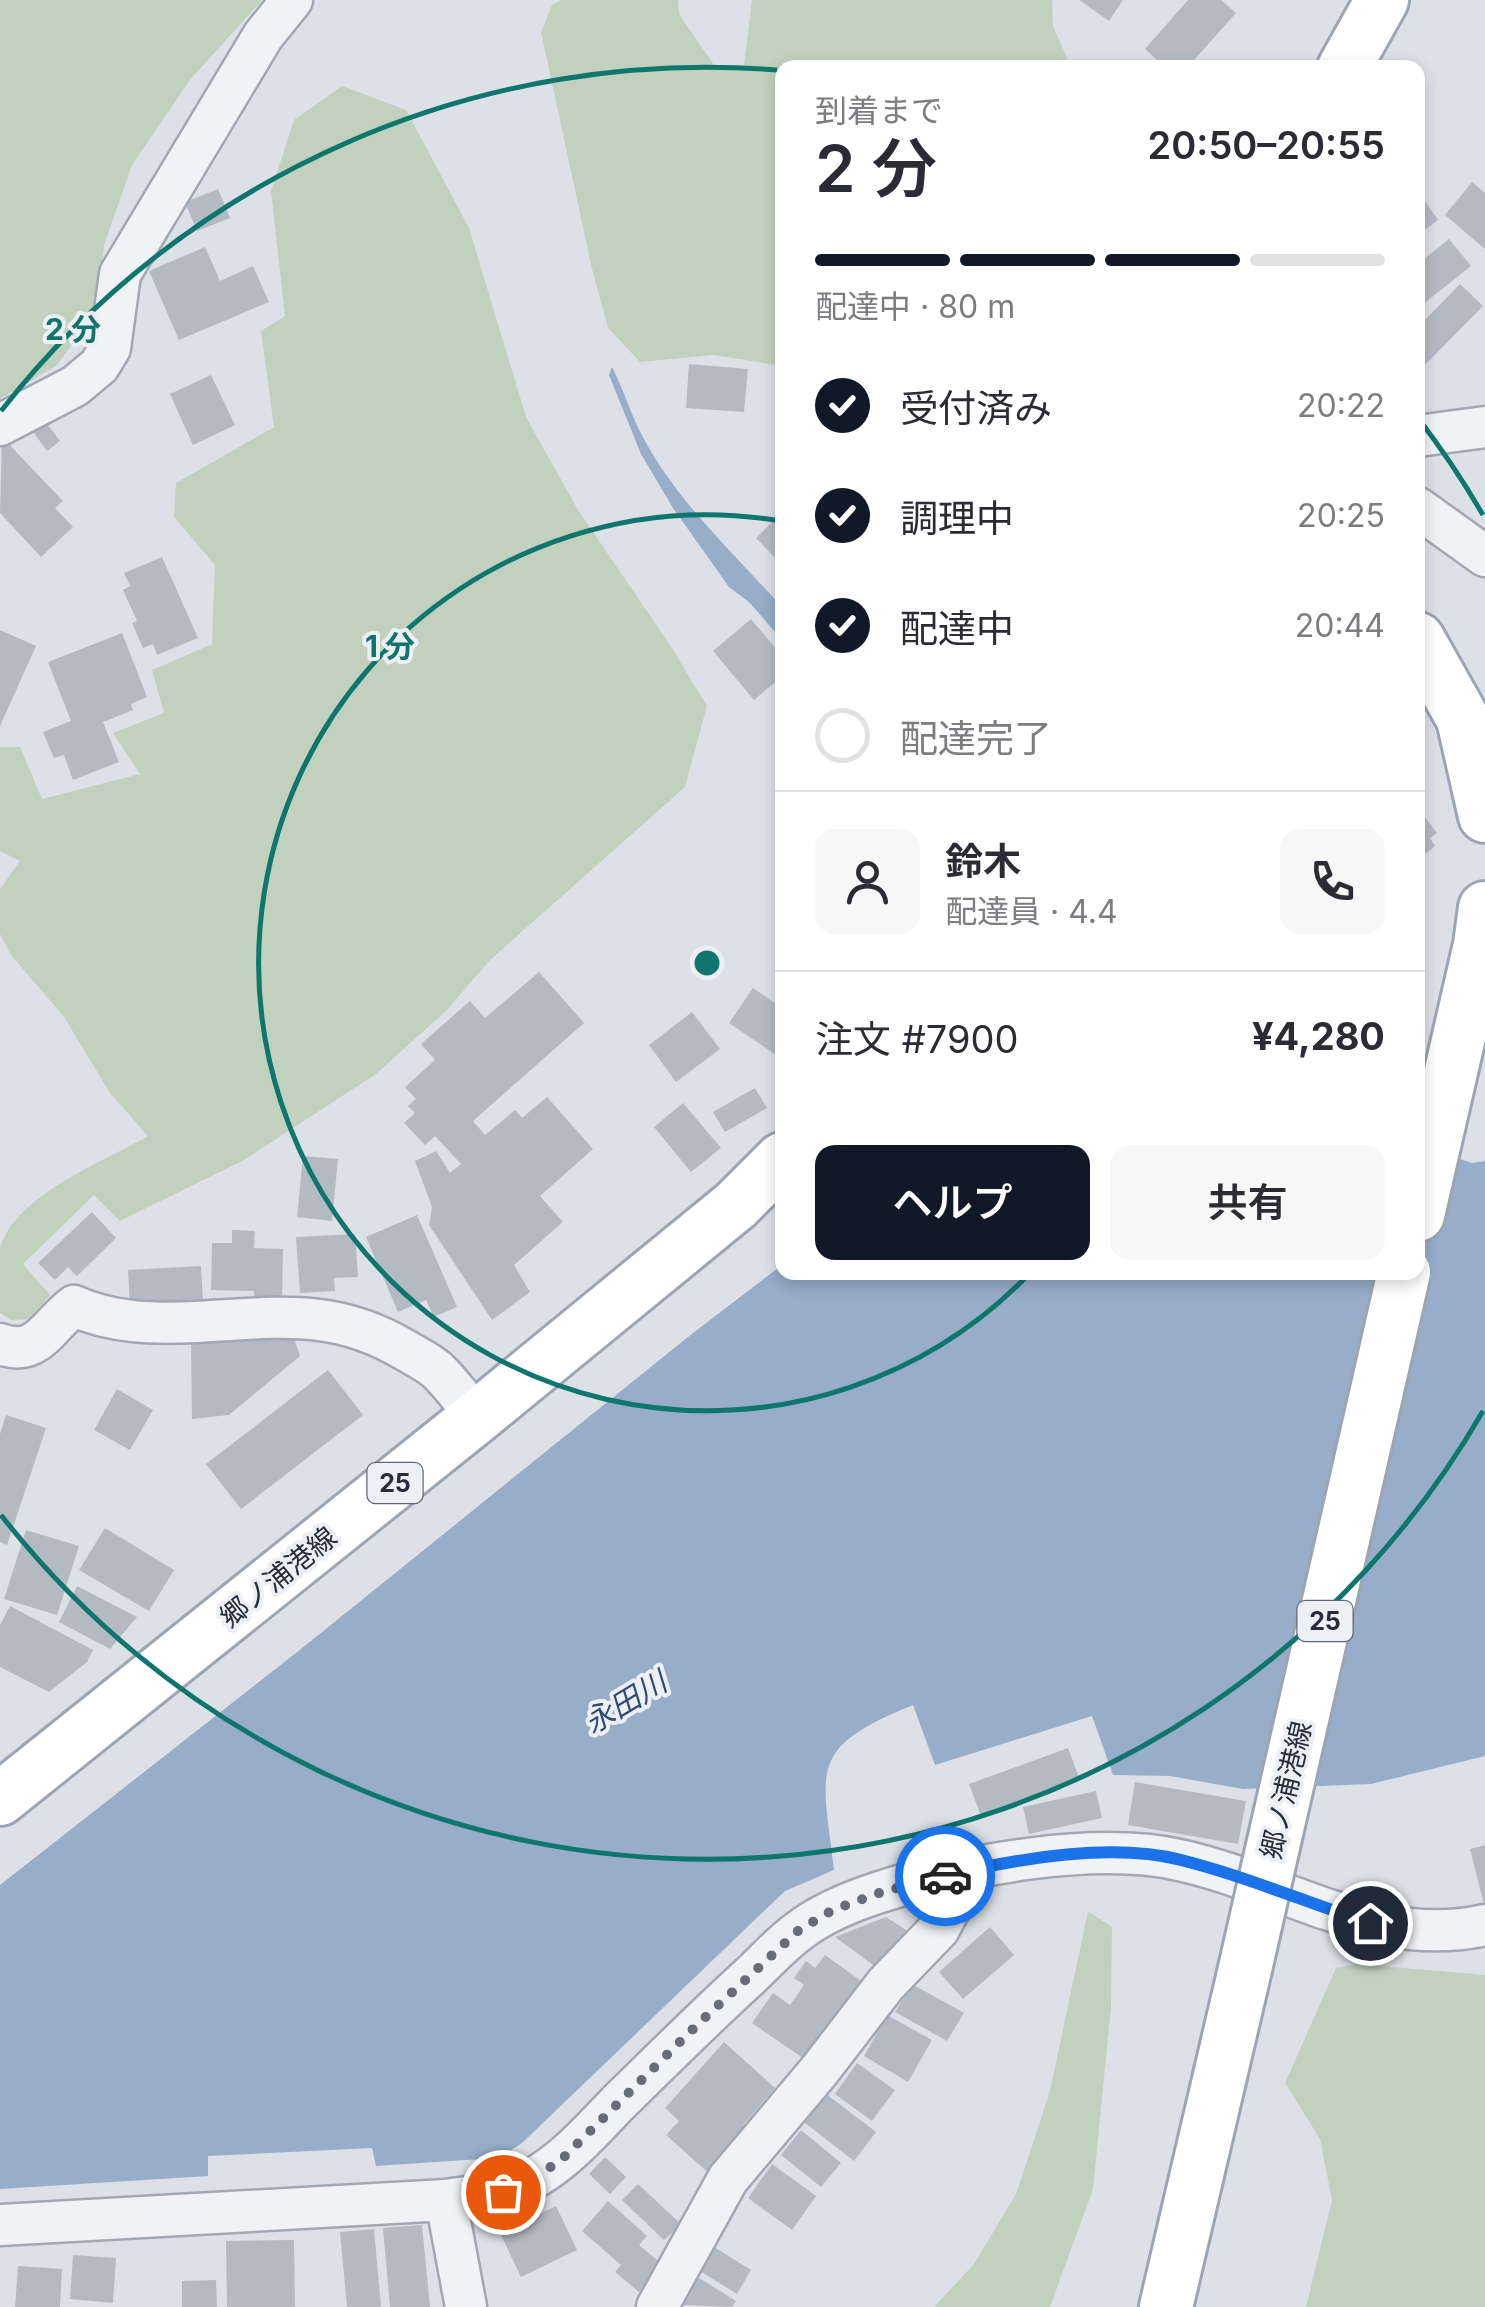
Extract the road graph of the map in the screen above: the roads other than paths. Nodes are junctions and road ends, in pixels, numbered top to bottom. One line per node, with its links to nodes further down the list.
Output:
1 (292, 0): 4 (street)
2 (1382, 0): 3 (main road)
3 (1348, 60)
4 (0, 425)
5 (1485, 427): 6 (street)
6 (1425, 435)
7 (1425, 513): 8 (street)
8 (1485, 556)
9 (1425, 651): 10 (main road)
10 (1485, 816)
11 (1485, 908): 13 (main road)
12 (775, 1165): 16 (main road, 郷ノ浦港線 / 25)
13 (1425, 1184)
14 (1402, 1280): 24 (main road, 郷ノ浦港線 / 25, bridge)
15 (0, 1344): 16 (street)
16 (477, 1417): 17 (main road, 郷ノ浦港線 / 25)
17 (0, 1799)
18 (954, 1874): 19 (street); 20 (street); 23 (street)
19 (1485, 1925)
20 (446, 2200): 21 (street); 22 (street)
21 (0, 2224)
22 (466, 2307)
23 (656, 2307)
24 (1166, 2307)

